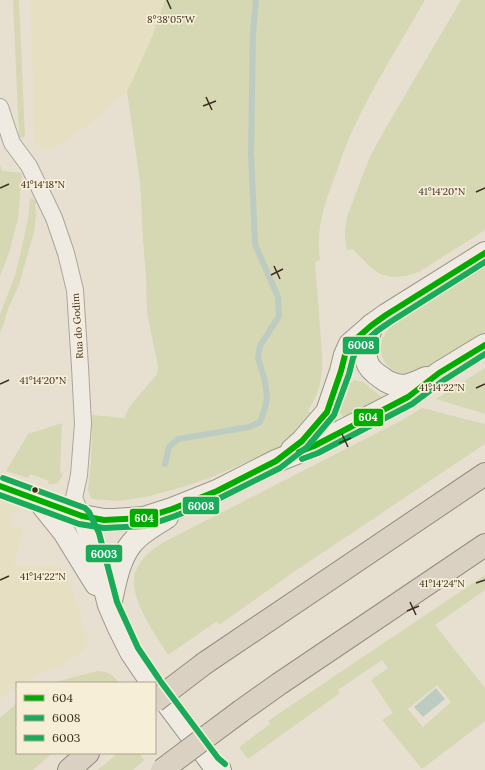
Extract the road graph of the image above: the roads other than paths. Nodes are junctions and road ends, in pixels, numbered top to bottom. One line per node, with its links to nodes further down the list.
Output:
1 (0, 107): 11 (street, Rua do Godim)
2 (485, 253): 3 (main road)
3 (372, 325): 5 (main road); 6 (main road)
4 (485, 345): 5 (main road)
5 (439, 374): 6 (main road)
6 (276, 461): 10 (main road)
7 (485, 474): 16 (highway, bridge)
8 (0, 486): 9 (main road)
9 (39, 501): 11 (main road); 13 (main road)
10 (191, 501): 11 (main road); 13 (main road)
11 (82, 516): 13 (main road)
12 (485, 545): 20 (highway, bridge)
13 (109, 605): 14 (main road)
14 (151, 682)
15 (156, 688): 18 (main road)
16 (156, 700)
17 (87, 754): 19 (highway)
18 (215, 768)
19 (69, 770)
20 (162, 770)

